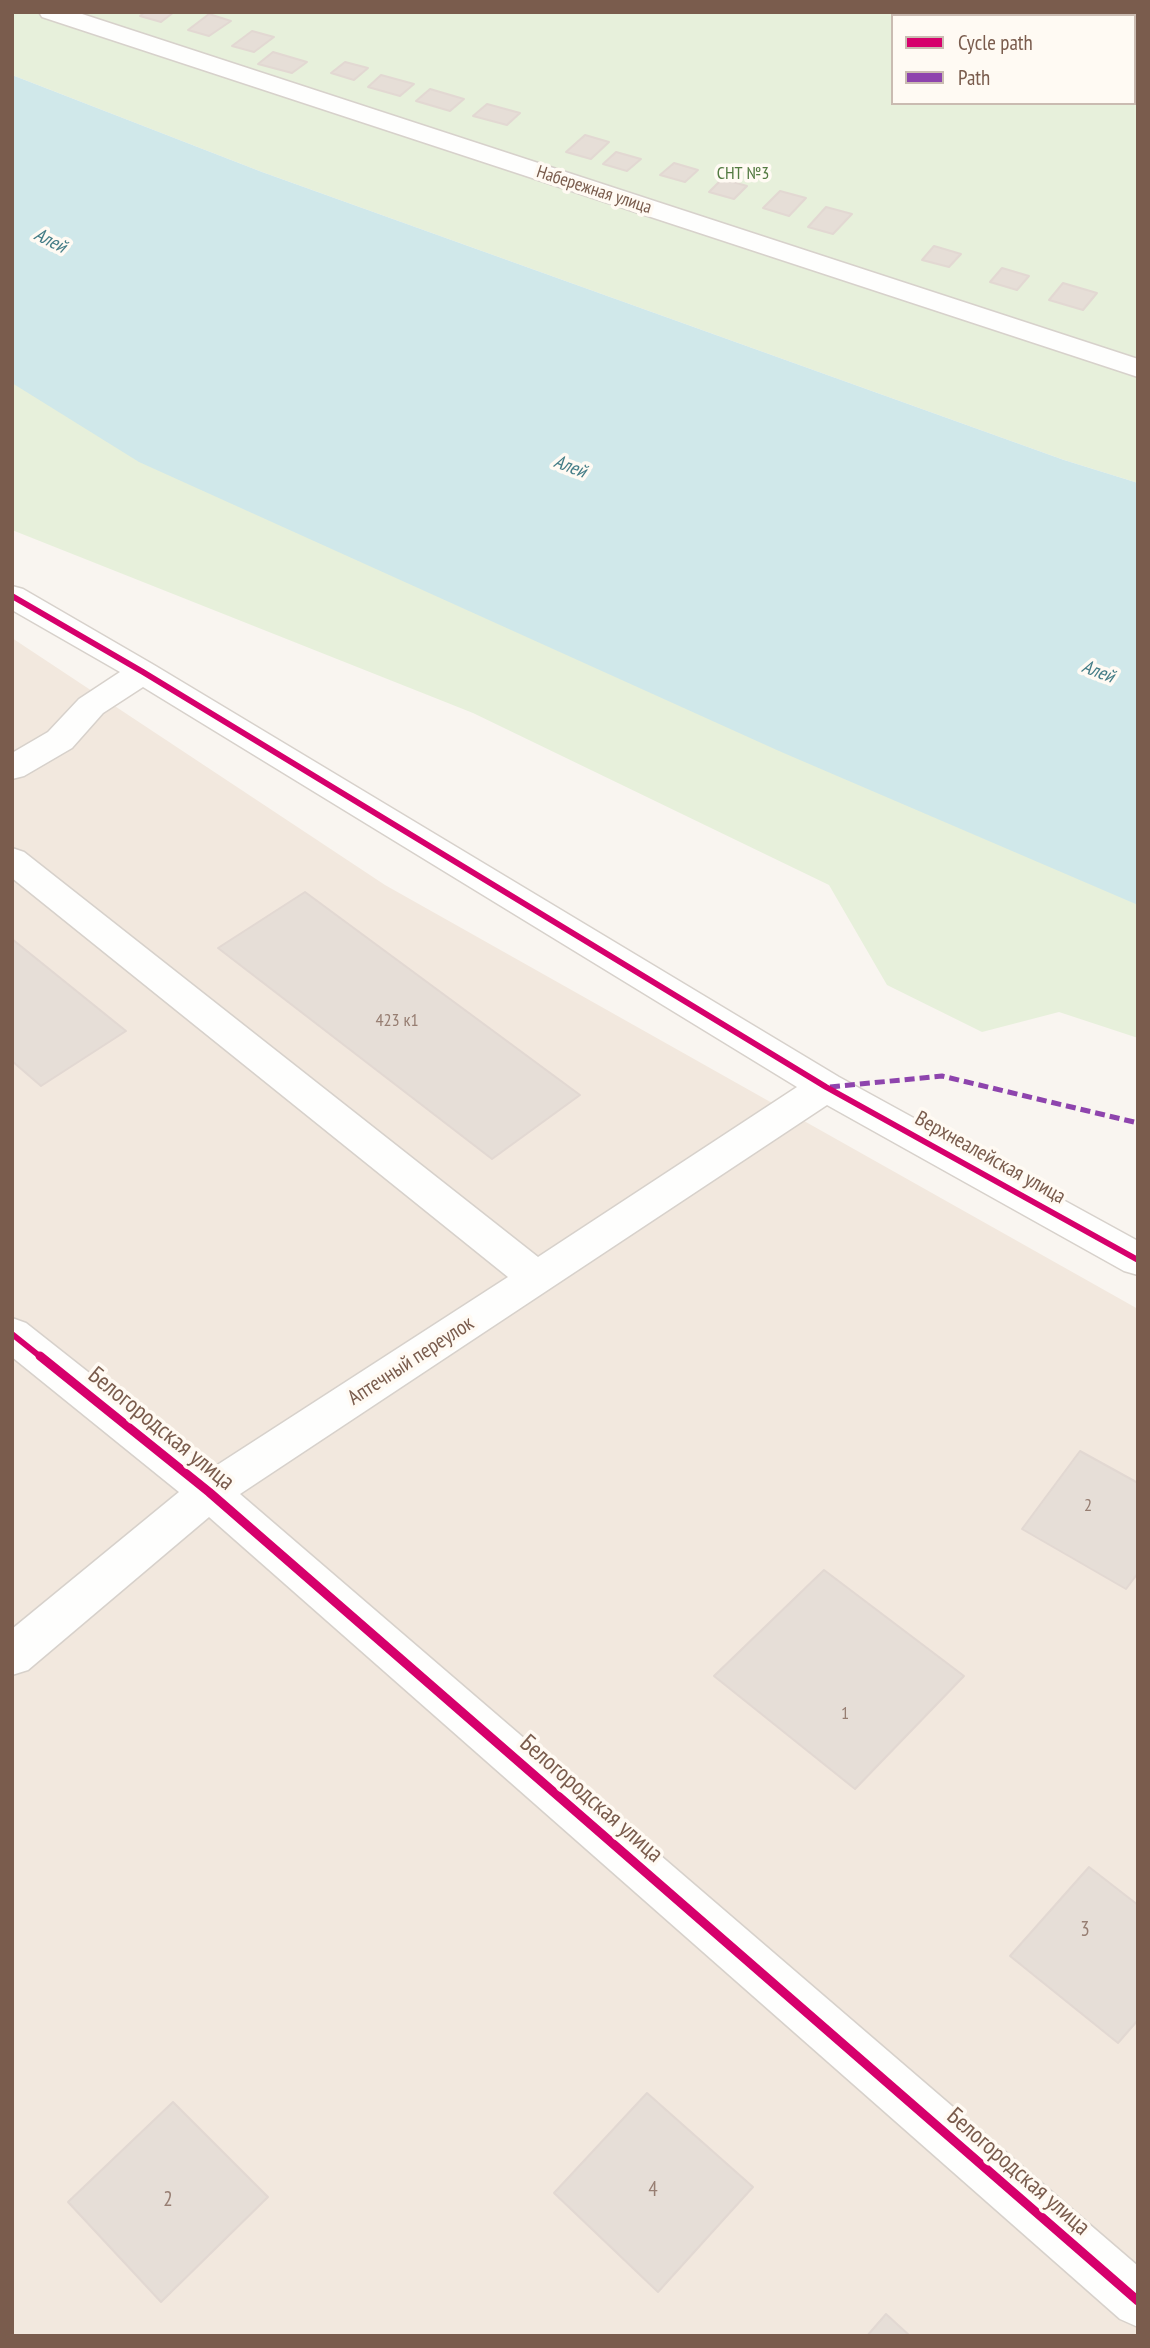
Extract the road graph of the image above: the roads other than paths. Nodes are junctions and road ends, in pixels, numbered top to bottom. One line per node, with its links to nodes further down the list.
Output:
1 (51, 12): 2 (street, Набережная улица)
2 (1138, 368)
3 (12, 596): 4 (street, Верхнеалейская улица)
4 (143, 672): 5 (street); 7 (street, Верхнеалейская улица)
5 (12, 768)
6 (12, 860): 9 (street)
7 (826, 1087): 8 (street, Верхнеалейская улица); 9 (street, Аптечный переулок)
8 (1138, 1260)
9 (537, 1278): 11 (street, Аптечный переулок)
10 (12, 1334): 11 (street, Белогородская улица)
11 (209, 1492): 12 (street, Аптечный переулок); 13 (street, Белогородская улица)
12 (12, 1656)
13 (1138, 2301)

